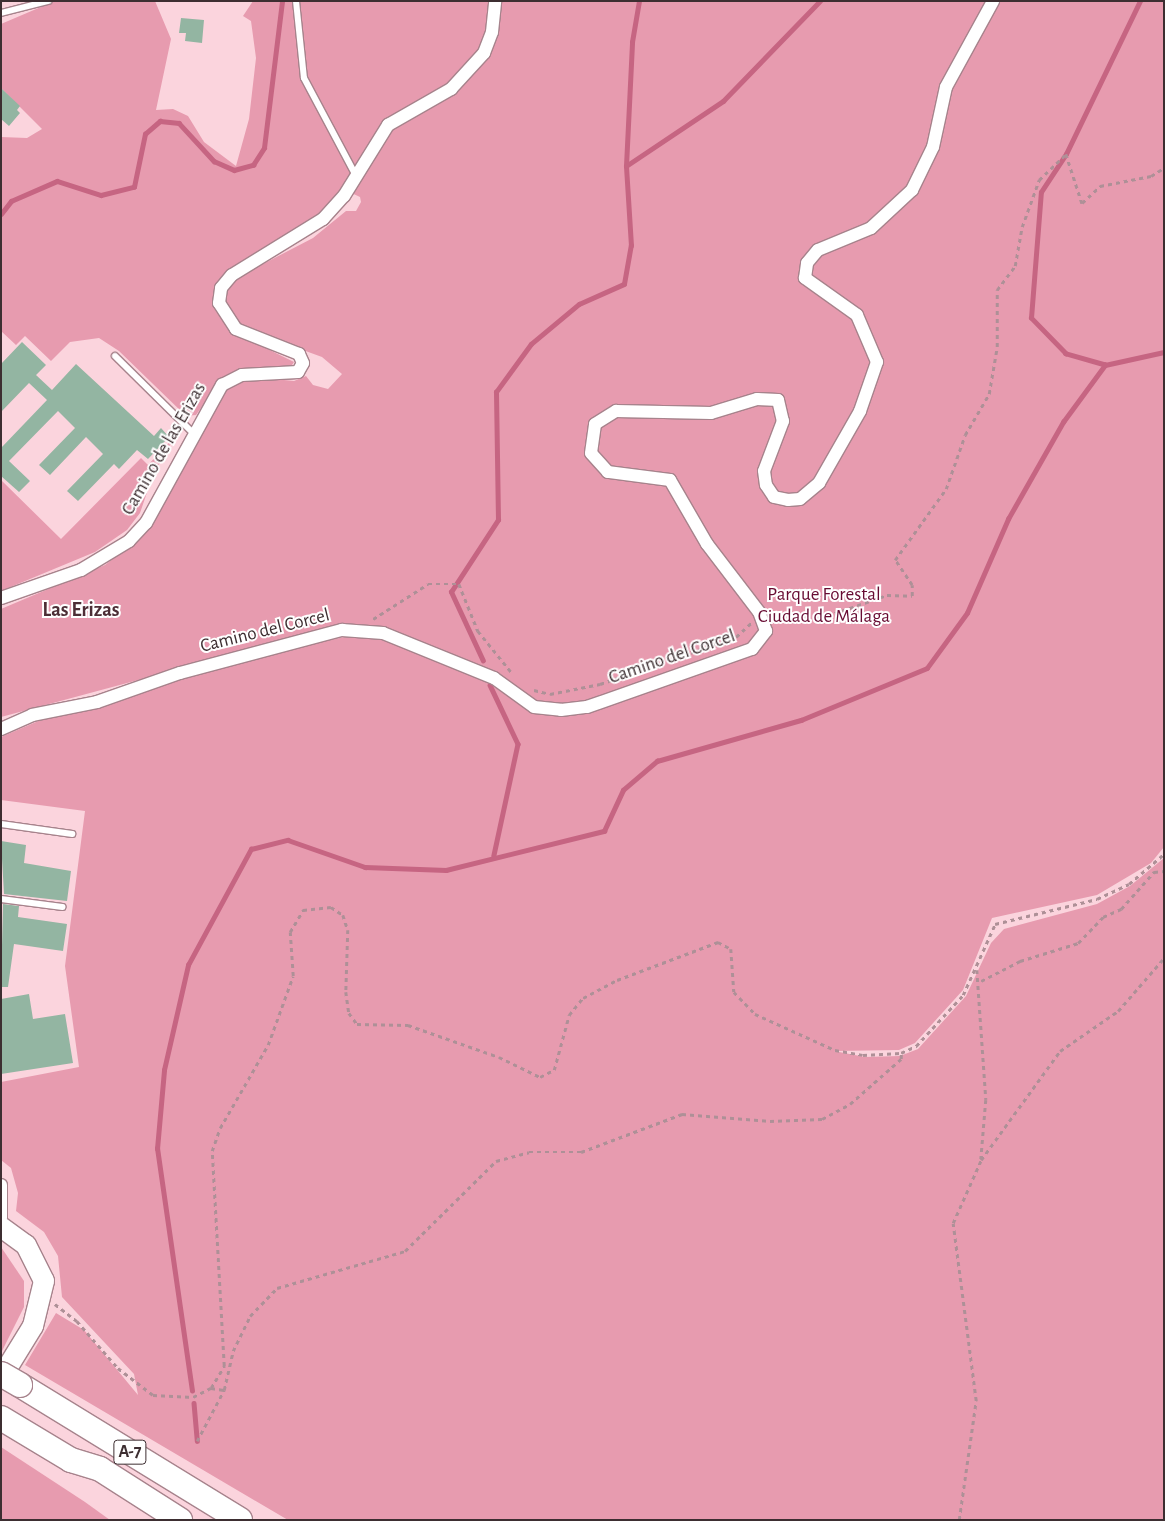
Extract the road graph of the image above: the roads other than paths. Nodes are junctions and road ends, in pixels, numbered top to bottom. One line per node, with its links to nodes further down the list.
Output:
1 (48, 1): 5 (lane)
2 (296, 1): 6 (lane)
3 (496, 1): 6 (street)
4 (993, 1): 10 (street, Camino del Corcel)
5 (1, 13)
6 (356, 176): 8 (street, Camino de las Erizas)
7 (115, 356): 8 (lane)
8 (193, 432): 9 (street, Camino de las Erizas)
9 (1, 598)
10 (1, 729)
11 (1, 824): 12 (lane)
12 (72, 834)
13 (1, 899): 14 (lane)
14 (62, 907)
15 (1, 1185): 16 (street)
16 (1, 1218)
17 (1, 1227): 18 (main road)
18 (7, 1379): 23 (highway, A-7)
19 (1, 1418): 20 (highway, A-7)
20 (71, 1460): 21 (highway); 22 (highway, A-7)
21 (152, 1520)
22 (180, 1520)
23 (240, 1520)

